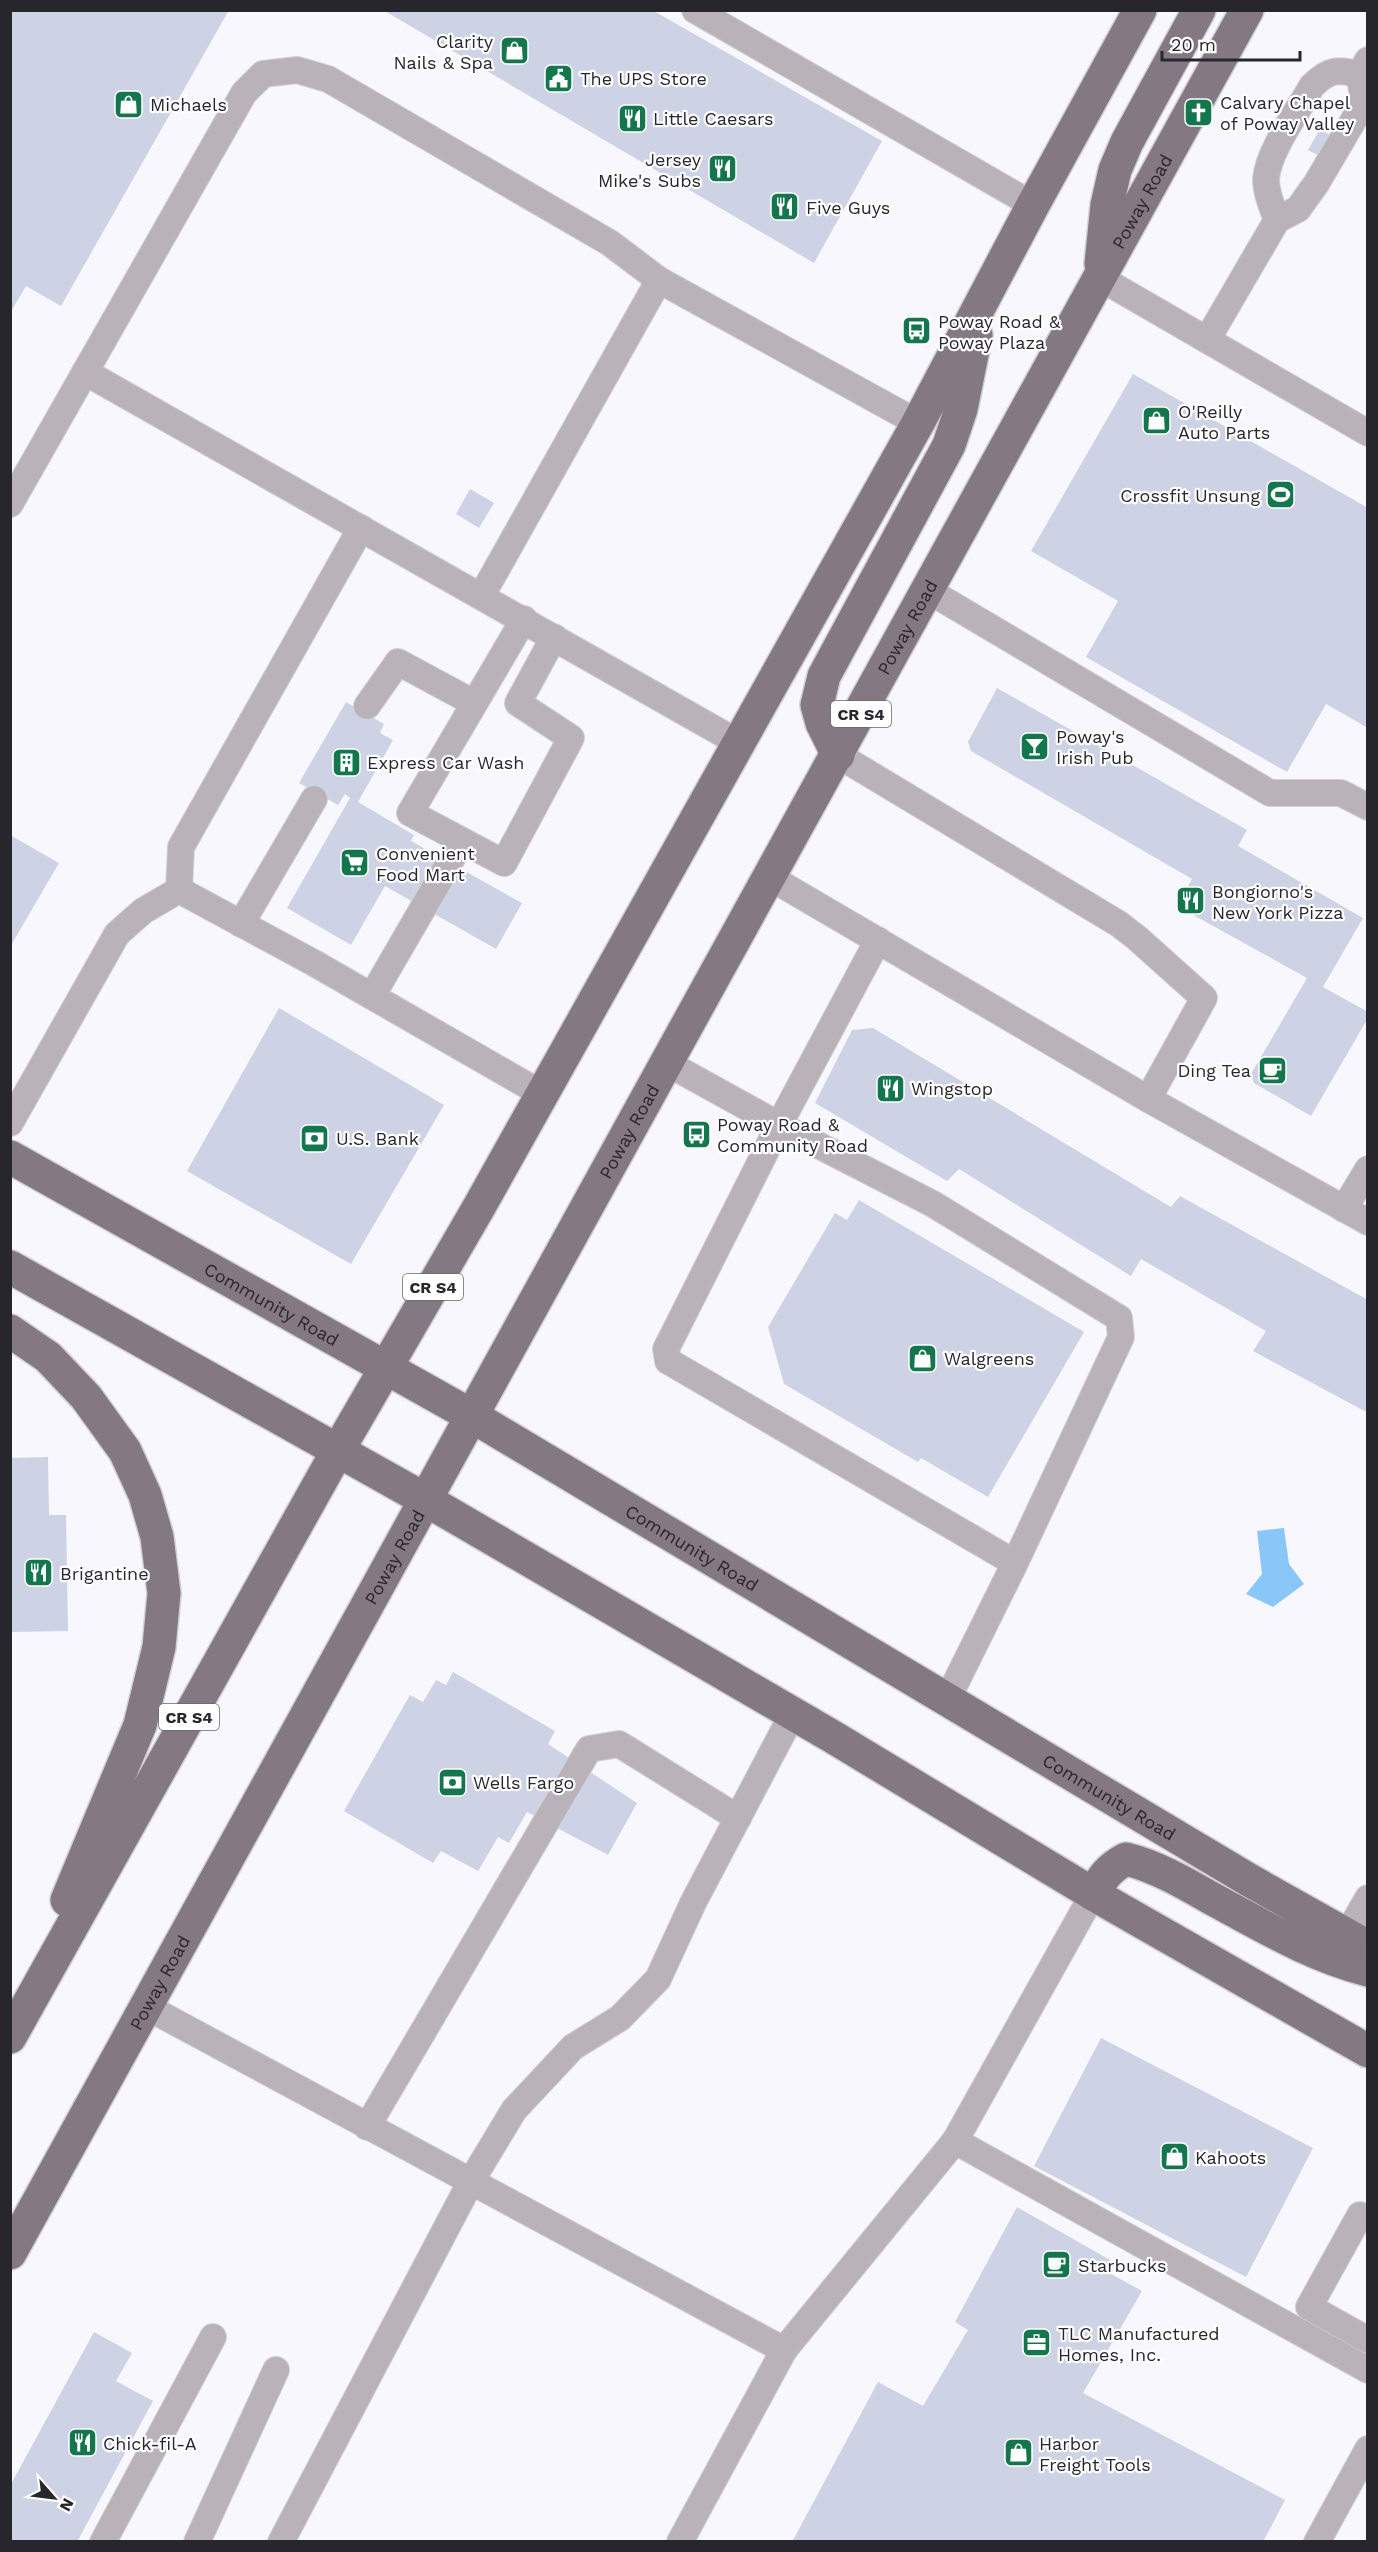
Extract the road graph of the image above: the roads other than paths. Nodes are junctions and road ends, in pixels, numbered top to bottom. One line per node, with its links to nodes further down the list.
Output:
1 (695, 10): 6 (lane)
2 (1140, 10): 6 (main road, CR S4)
3 (1199, 10): 8 (main road)
4 (1247, 10): 8 (main road, Poway Road / CR S4)
5 (1363, 67): 7 (lane); 7 (lane)
6 (1033, 205): 10 (main road, CR S4)
7 (1277, 220): 11 (lane)
8 (1100, 278): 11 (lane); 17 (main road, Poway Road / CR S4)
9 (659, 280): 12 (lane); 13 (lane); 18 (lane)
10 (984, 298): 13 (main road, CR S4); 24 (main road)
11 (1207, 340): 14 (lane)
12 (85, 372): 15 (lane); 16 (lane)
13 (918, 423): 23 (main road, CR S4)
14 (1368, 433)
15 (10, 504)
16 (361, 528): 18 (lane); 29 (lane)
17 (929, 591): 24 (main road, Poway Road / CR S4); 26 (lane)
18 (482, 595): 19 (lane)
19 (524, 619): 20 (lane); 21 (lane)
20 (555, 637): 23 (lane); 27 (lane)
21 (474, 703): 22 (lane); 27 (lane)
22 (367, 706)
23 (739, 743): 34 (main road, CR S4)
24 (838, 755): 28 (main road, Poway Road / CR S4); 35 (lane)
25 (315, 799): 30 (lane)
26 (1368, 807)
27 (462, 841): 32 (lane)
28 (771, 878): 31 (lane); 33 (main road, Poway Road / CR S4)
29 (179, 890): 30 (lane); 36 (lane)
30 (241, 924): 32 (lane)
31 (878, 940): 35 (lane); 37 (lane)
32 (372, 996): 34 (lane)
33 (667, 1063): 37 (lane); 45 (main road, Poway Road / CR S4)
34 (542, 1094): 44 (main road, CR S4)
35 (1148, 1099): 40 (lane)
36 (10, 1123)
37 (779, 1125): 48 (lane); 48 (lane)
38 (10, 1156): 44 (main road, Community Road)
39 (1368, 1169): 40 (lane)
40 (1344, 1209): 41 (lane)
41 (1368, 1222)
42 (10, 1267): 46 (main road)
43 (10, 1331): 56 (main road)
44 (387, 1366): 45 (main road, Community Road); 46 (main road, CR S4)
45 (472, 1416): 47 (main road, Poway Road / CR S4); 49 (main road, Community Road)
46 (337, 1452): 47 (main road); 56 (main road, CR S4)
47 (426, 1500): 50 (main road); 57 (main road, Poway Road / CR S4)
48 (1015, 1563): 49 (lane)
49 (947, 1700): 54 (main road, Community Road)
50 (792, 1715): 51 (lane); 52 (main road)
51 (738, 1818): 62 (lane); 64 (lane)
52 (1093, 1894): 55 (main road); 58 (main road); 63 (lane)
53 (1368, 1898): 54 (lane)
54 (1357, 1941)
55 (1368, 1970)
56 (41, 1982): 60 (main road, CR S4)
57 (147, 2007): 62 (lane); 66 (main road, Poway Road / CR S4)
58 (1332, 2031): 59 (main road); 61 (main road)
59 (1368, 2035)
60 (10, 2037)
61 (1368, 2051)
62 (367, 2127): 64 (lane)
63 (955, 2141): 69 (lane); 71 (lane)
64 (470, 2183): 69 (lane); 75 (lane)
65 (1360, 2215): 68 (lane)
66 (10, 2253)
67 (213, 2337): 73 (lane)
68 (1368, 2340)
69 (784, 2350): 76 (lane)
70 (276, 2370): 74 (lane)
71 (1368, 2370)
72 (1368, 2450): 77 (lane)
73 (103, 2541)
74 (197, 2541)
75 (281, 2541)
76 (680, 2541)
77 (1317, 2541)

